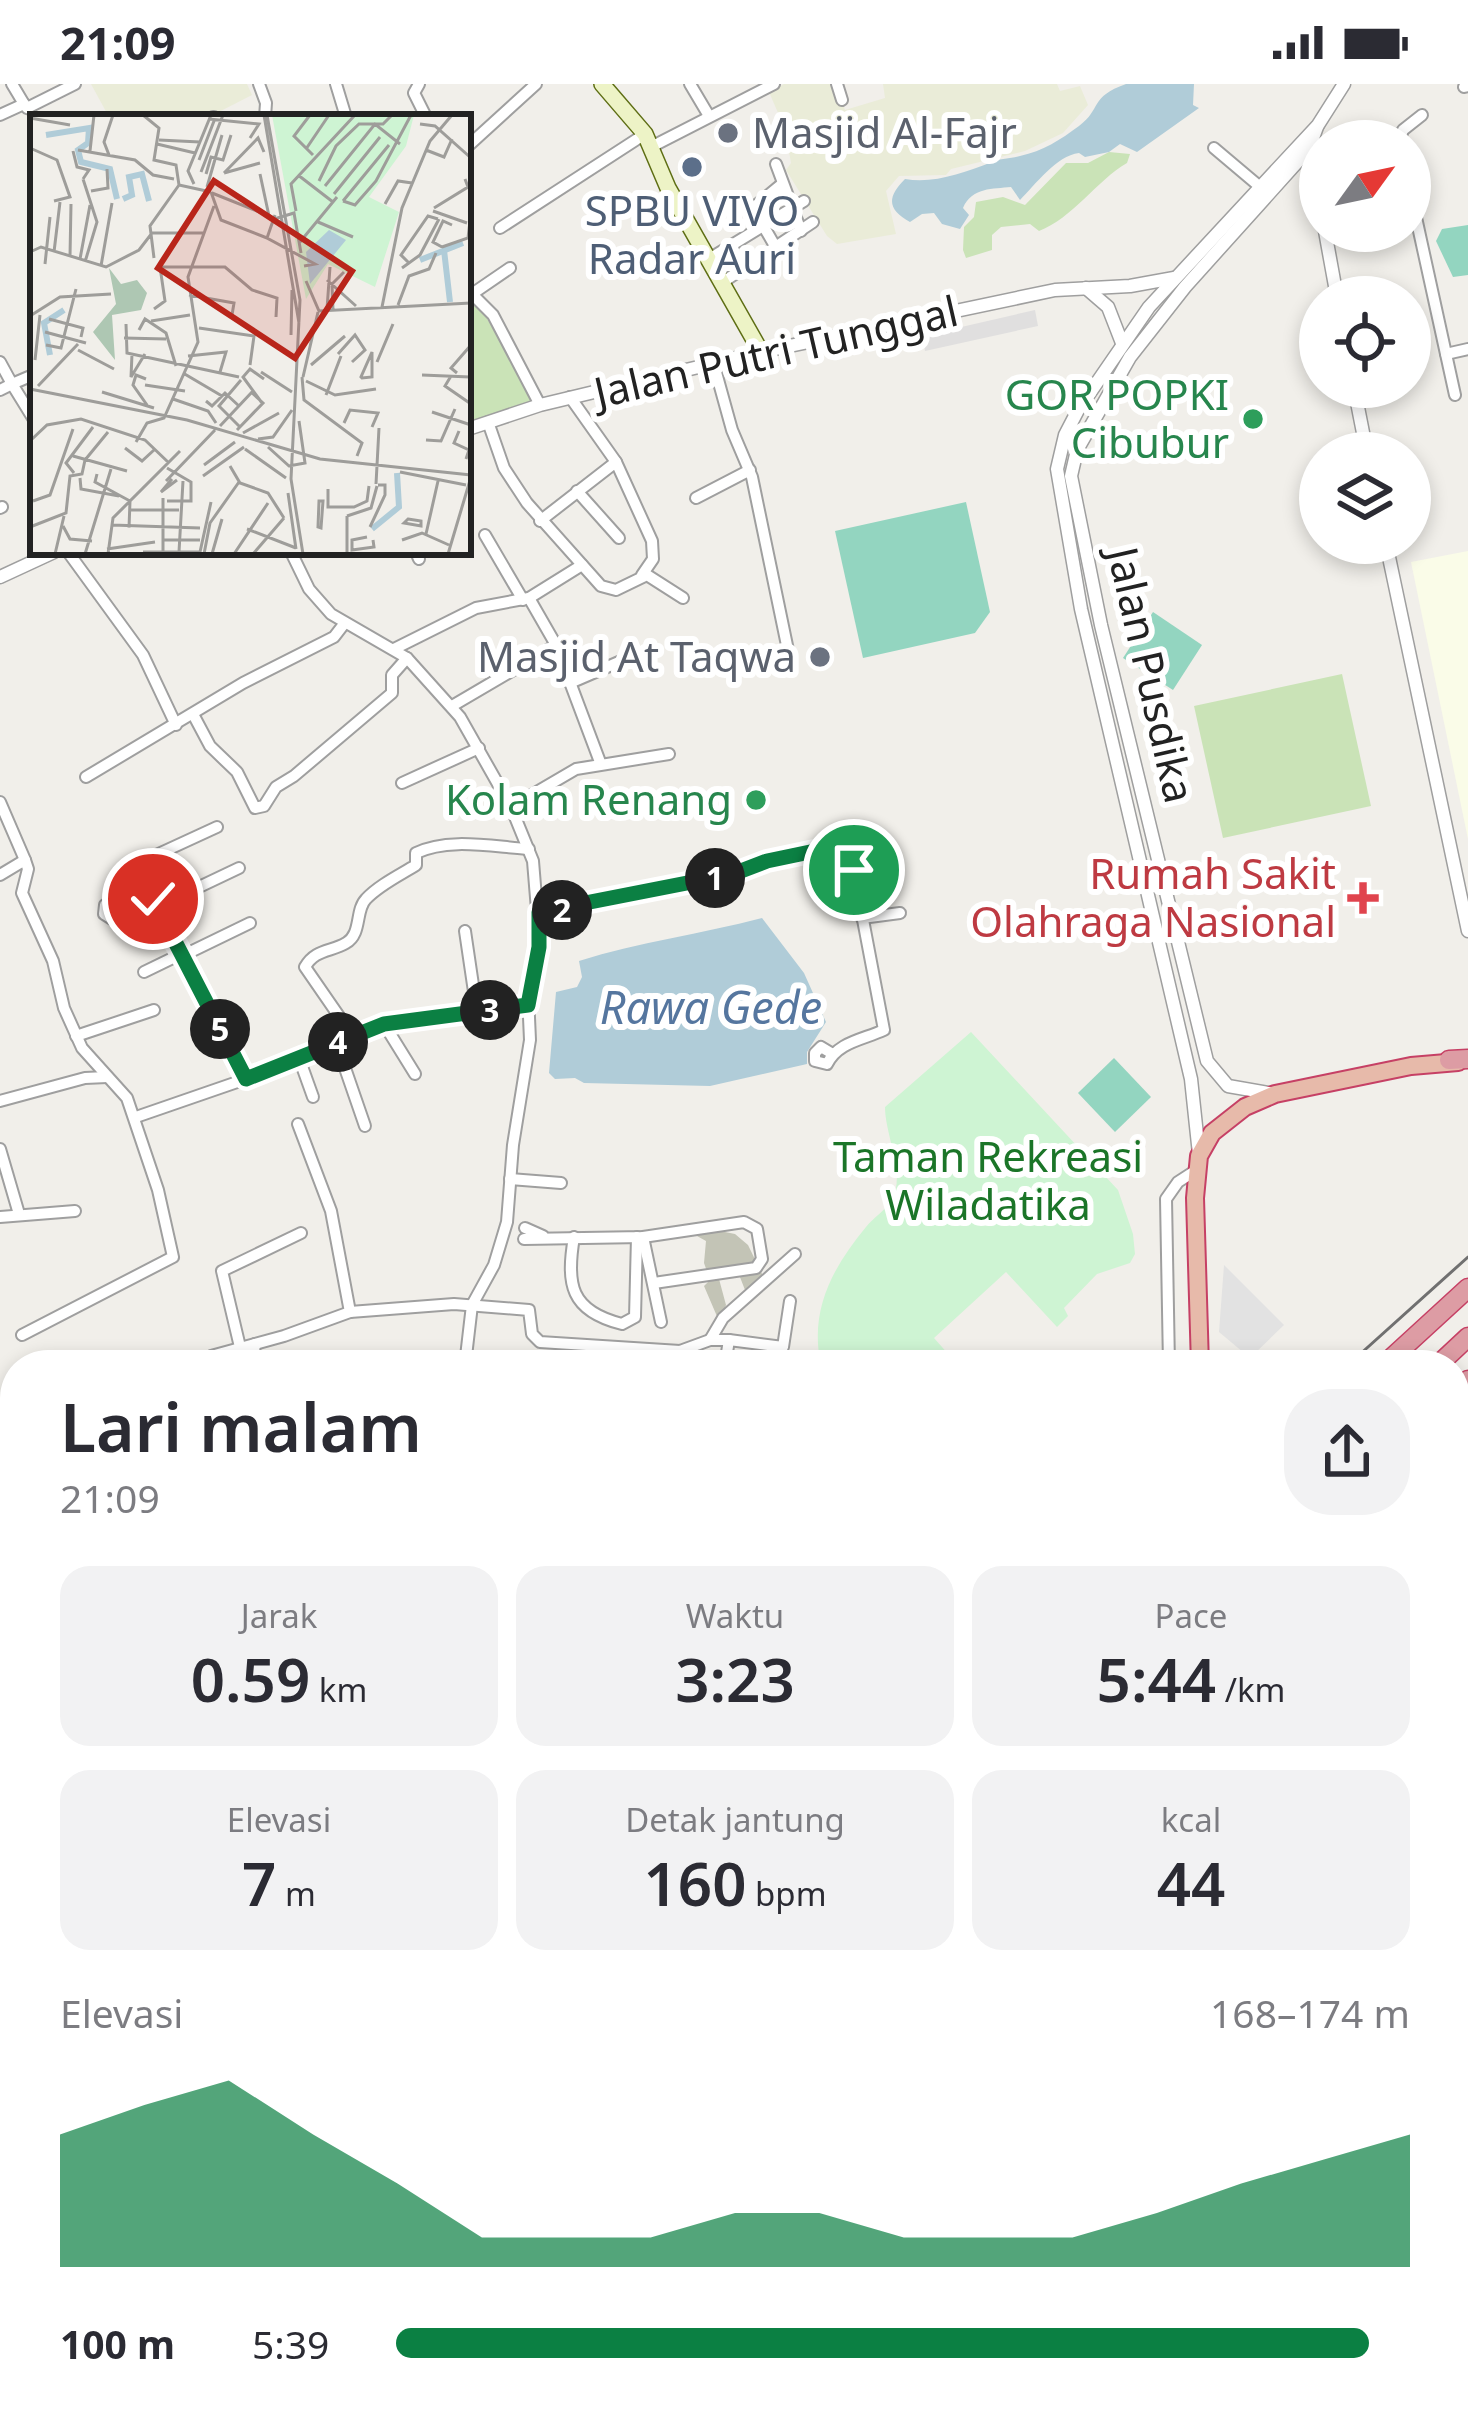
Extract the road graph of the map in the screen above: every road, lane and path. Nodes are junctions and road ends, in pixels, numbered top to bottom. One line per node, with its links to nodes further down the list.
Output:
1 (12, 84): 15 (street)
2 (75, 84): 15 (street)
3 (260, 84): 16 (street)
4 (336, 84): 17 (street)
5 (418, 84): 18 (street)
6 (536, 84): 25 (street)
7 (602, 84): 24 (main road)
8 (689, 84): 21 (street)
9 (737, 84): 13 (street)
10 (774, 84): 13 (street)
11 (837, 84): 14 (street)
12 (1344, 84): 22 (street)
13 (745, 99): 21 (street)
14 (842, 100)
15 (28, 110): 20 (street)
16 (265, 114)
17 (345, 114)
18 (424, 114)
19 (1422, 115): 23 (street)
20 (0, 116)
21 (709, 116): 24 (street)
22 (1321, 120)
23 (1416, 120)
24 (648, 140): 36 (street); 40 (main road)
25 (471, 143)
26 (1299, 145): 31 (street)
27 (1214, 148): 31 (street)
28 (1299, 159): 49 (street, Jalan Pusdika)
29 (776, 164): 30 (street)
30 (782, 184): 33 (street); 35 (street)
31 (1259, 186): 42 (street)
32 (804, 201): 33 (street)
33 (790, 209): 35 (street); 37 (street)
34 (813, 223): 37 (street)
35 (762, 227): 38 (street); 40 (street)
36 (500, 229)
37 (801, 231): 38 (street)
38 (776, 246): 43 (street)
39 (1424, 252): 53 (street)
40 (709, 260): 43 (main road)
41 (511, 268): 46 (street)
42 (1174, 278): 44 (street, Jalan Putri Tunggal); 48 (street)
43 (723, 282): 52 (main road)
44 (1130, 286): 45 (street, Jalan Putri Tunggal); 48 (street)
45 (1086, 288): 50 (street); 52 (street, Jalan Putri Tunggal)
46 (471, 291)
47 (471, 293): 59 (street)
48 (1148, 308): 49 (street); 50 (street)
49 (1150, 330): 79 (street, Jalan Pusdika)
50 (1122, 343): 80 (street)
51 (1468, 349): 53 (street)
52 (761, 352): 55 (street, Jalan Putri Tunggal)
53 (1446, 354): 57 (street)
54 (0, 362): 56 (street)
55 (714, 365): 58 (street, Jalan Putri Tunggal); 64 (street)
56 (6, 387): 60 (street)
57 (1455, 395)
58 (570, 398): 59 (street, Jalan Putri Tunggal); 63 (street)
59 (539, 405): 61 (street, Jalan Putri Tunggal)
60 (30, 415)
61 (488, 422): 62 (street, Jalan Putri Tunggal); 67 (street)
62 (471, 428)
63 (616, 462): 65 (street); 75 (street)
64 (750, 470): 66 (street); 86 (street)
65 (577, 491): 67 (street); 69 (street)
66 (696, 498)
67 (540, 521): 74 (street)
68 (485, 535): 78 (street)
69 (619, 538)
70 (48, 555): 76 (street)
71 (70, 555): 92 (street)
72 (292, 555): 81 (street)
73 (1390, 564): 112 (street)
74 (583, 566): 75 (street); 78 (street)
75 (643, 575): 77 (street)
76 (0, 578)
77 (682, 598)
78 (526, 599): 84 (street); 85 (street)
79 (1097, 607): 80 (street); 82 (street, Jalan Pusdika)
80 (1082, 609): 83 (street)
81 (344, 624): 85 (street); 91 (street)
82 (1101, 625): 83 (street); 128 (street, Jalan Pusdika)
83 (1086, 628): 135 (street)
84 (556, 645): 89 (street); 90 (street)
85 (394, 649): 87 (street)
86 (789, 655)
87 (407, 658): 90 (street); 91 (street)
88 (628, 658): 89 (street)
89 (570, 683): 95 (street)
90 (452, 706): 93 (street)
91 (194, 716): 92 (street)
92 (176, 725): 96 (street)
93 (479, 748): 97 (street); 99 (street)
94 (669, 754): 95 (street)
95 (601, 762): 99 (street)
96 (86, 777)
97 (402, 783)
98 (0, 802): 102 (street)
99 (511, 807): 101 (street)
100 (218, 827): 105 (street)
101 (530, 849): 107 (street); 119 (street)
102 (26, 860): 104 (street); 120 (street)
103 (239, 868): 106 (street)
104 (0, 875)
105 (145, 884): 106 (street); 106 (street)
106 (155, 903): 113 (street)
107 (539, 912): 109 (street); 115 (street)
108 (899, 913): 109 (street)
109 (862, 918): 122 (street)
110 (250, 923): 113 (street)
111 (465, 931): 117 (street)
112 (1468, 931)
113 (182, 955): 114 (street); 127 (street)
114 (144, 972)
115 (528, 1005): 117 (street); 136 (street)
116 (154, 1010): 120 (street)
117 (477, 1012): 118 (street)
118 (384, 1024): 119 (street); 125 (street)
119 (352, 1035): 121 (street)
120 (76, 1036): 126 (street)
121 (336, 1042): 123 (street); 133 (street)
122 (831, 1053)
123 (299, 1058): 127 (street); 129 (street)
124 (1461, 1061): 128 (highway, Jalan Pusdika)
125 (415, 1074)
126 (107, 1077): 130 (street); 131 (street)
127 (246, 1079): 131 (street)
128 (1275, 1094): 135 (highway)
129 (313, 1097)
130 (0, 1100)
131 (136, 1118): 152 (street)
132 (298, 1124): 150 (street)
133 (365, 1126)
134 (0, 1149): 139 (street)
135 (1198, 1162): 165 (street); 166 (highway)
136 (510, 1179): 137 (street); 142 (street)
137 (561, 1183)
138 (75, 1211): 139 (street)
139 (19, 1214): 140 (street)
140 (0, 1217)
141 (301, 1233): 156 (street)
142 (515, 1233): 144 (street); 149 (street)
143 (640, 1237): 144 (street); 144 (street); 146 (street); 146 (street)
144 (574, 1238)
145 (796, 1254): 153 (street)
146 (654, 1283): 151 (street)
147 (1468, 1288): 167 (highway)
148 (790, 1301): 164 (street)
149 (472, 1305): 150 (street); 159 (street); 160 (street)
150 (350, 1312): 155 (street)
151 (661, 1322)
152 (22, 1335)
153 (710, 1340): 154 (street); 161 (street)
154 (728, 1340): 162 (street); 163 (street)
155 (255, 1344): 157 (street); 158 (street)
156 (232, 1350)
157 (246, 1350)
158 (253, 1350)
159 (468, 1350)
160 (640, 1350)
161 (683, 1350)
162 (727, 1350)
163 (770, 1350)
164 (782, 1350)
165 (1169, 1350)
166 (1199, 1350)
167 (1400, 1350)

